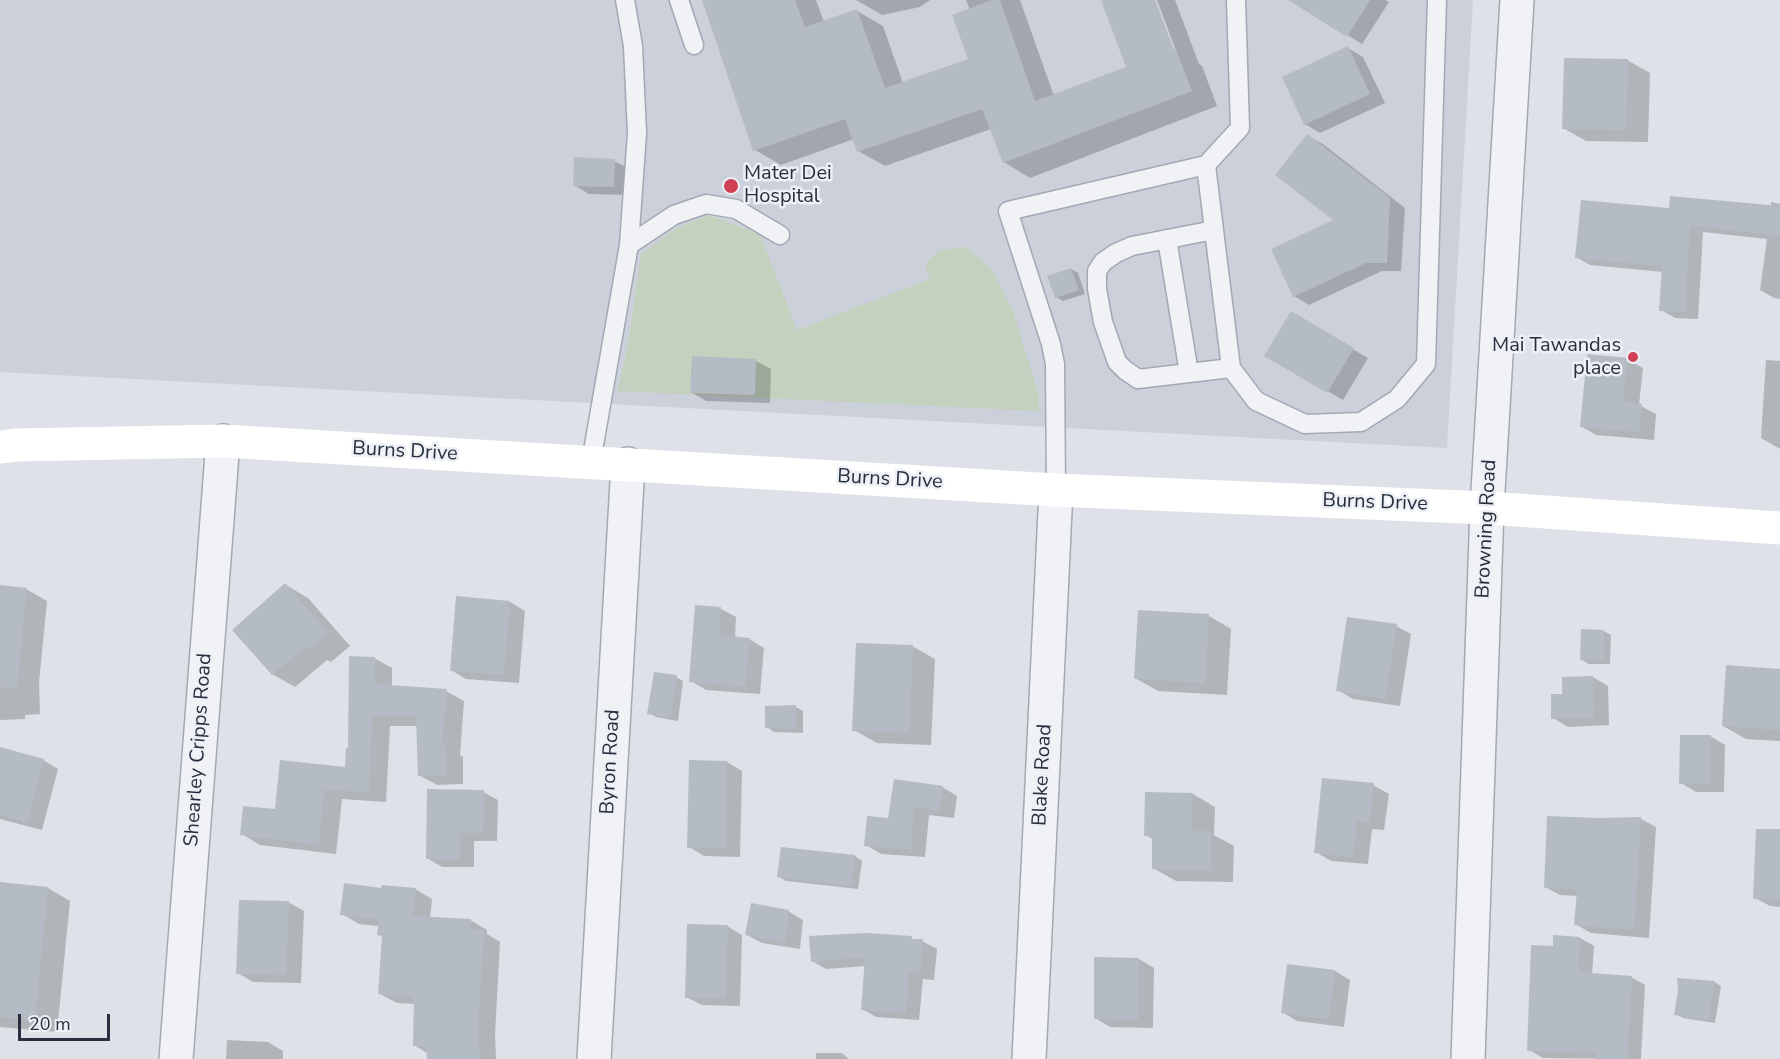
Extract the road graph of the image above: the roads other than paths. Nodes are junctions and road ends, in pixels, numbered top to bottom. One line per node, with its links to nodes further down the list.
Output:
1 (625, 0): 11 (lane)
2 (679, 0): 6 (lane)
3 (1236, 0): 7 (lane)
4 (1437, 0): 12 (lane)
5 (1517, 0): 19 (street, Browning Road)
6 (694, 45)
7 (1206, 165): 8 (lane); 18 (lane)
8 (1214, 231): 10 (lane); 12 (lane)
9 (780, 235): 11 (lane)
10 (1167, 239): 13 (lane); 13 (lane)
11 (629, 245): 16 (lane)
12 (1231, 368): 13 (lane)
13 (1189, 373)
14 (223, 441): 15 (main road, Burns Drive); 16 (main road, Burns Drive); 21 (street, Shearley Cripps Road)
15 (0, 447)
16 (591, 462): 17 (main road, Burns Drive)
17 (628, 464): 18 (main road, Burns Drive); 22 (street, Byron Road)
18 (1056, 490): 19 (main road, Burns Drive); 23 (street, Blake Road)
19 (1487, 508): 20 (main road, Burns Drive); 24 (street, Browning Road)
20 (1780, 528)
21 (176, 1059)
22 (594, 1059)
23 (1029, 1059)
24 (1468, 1059)

